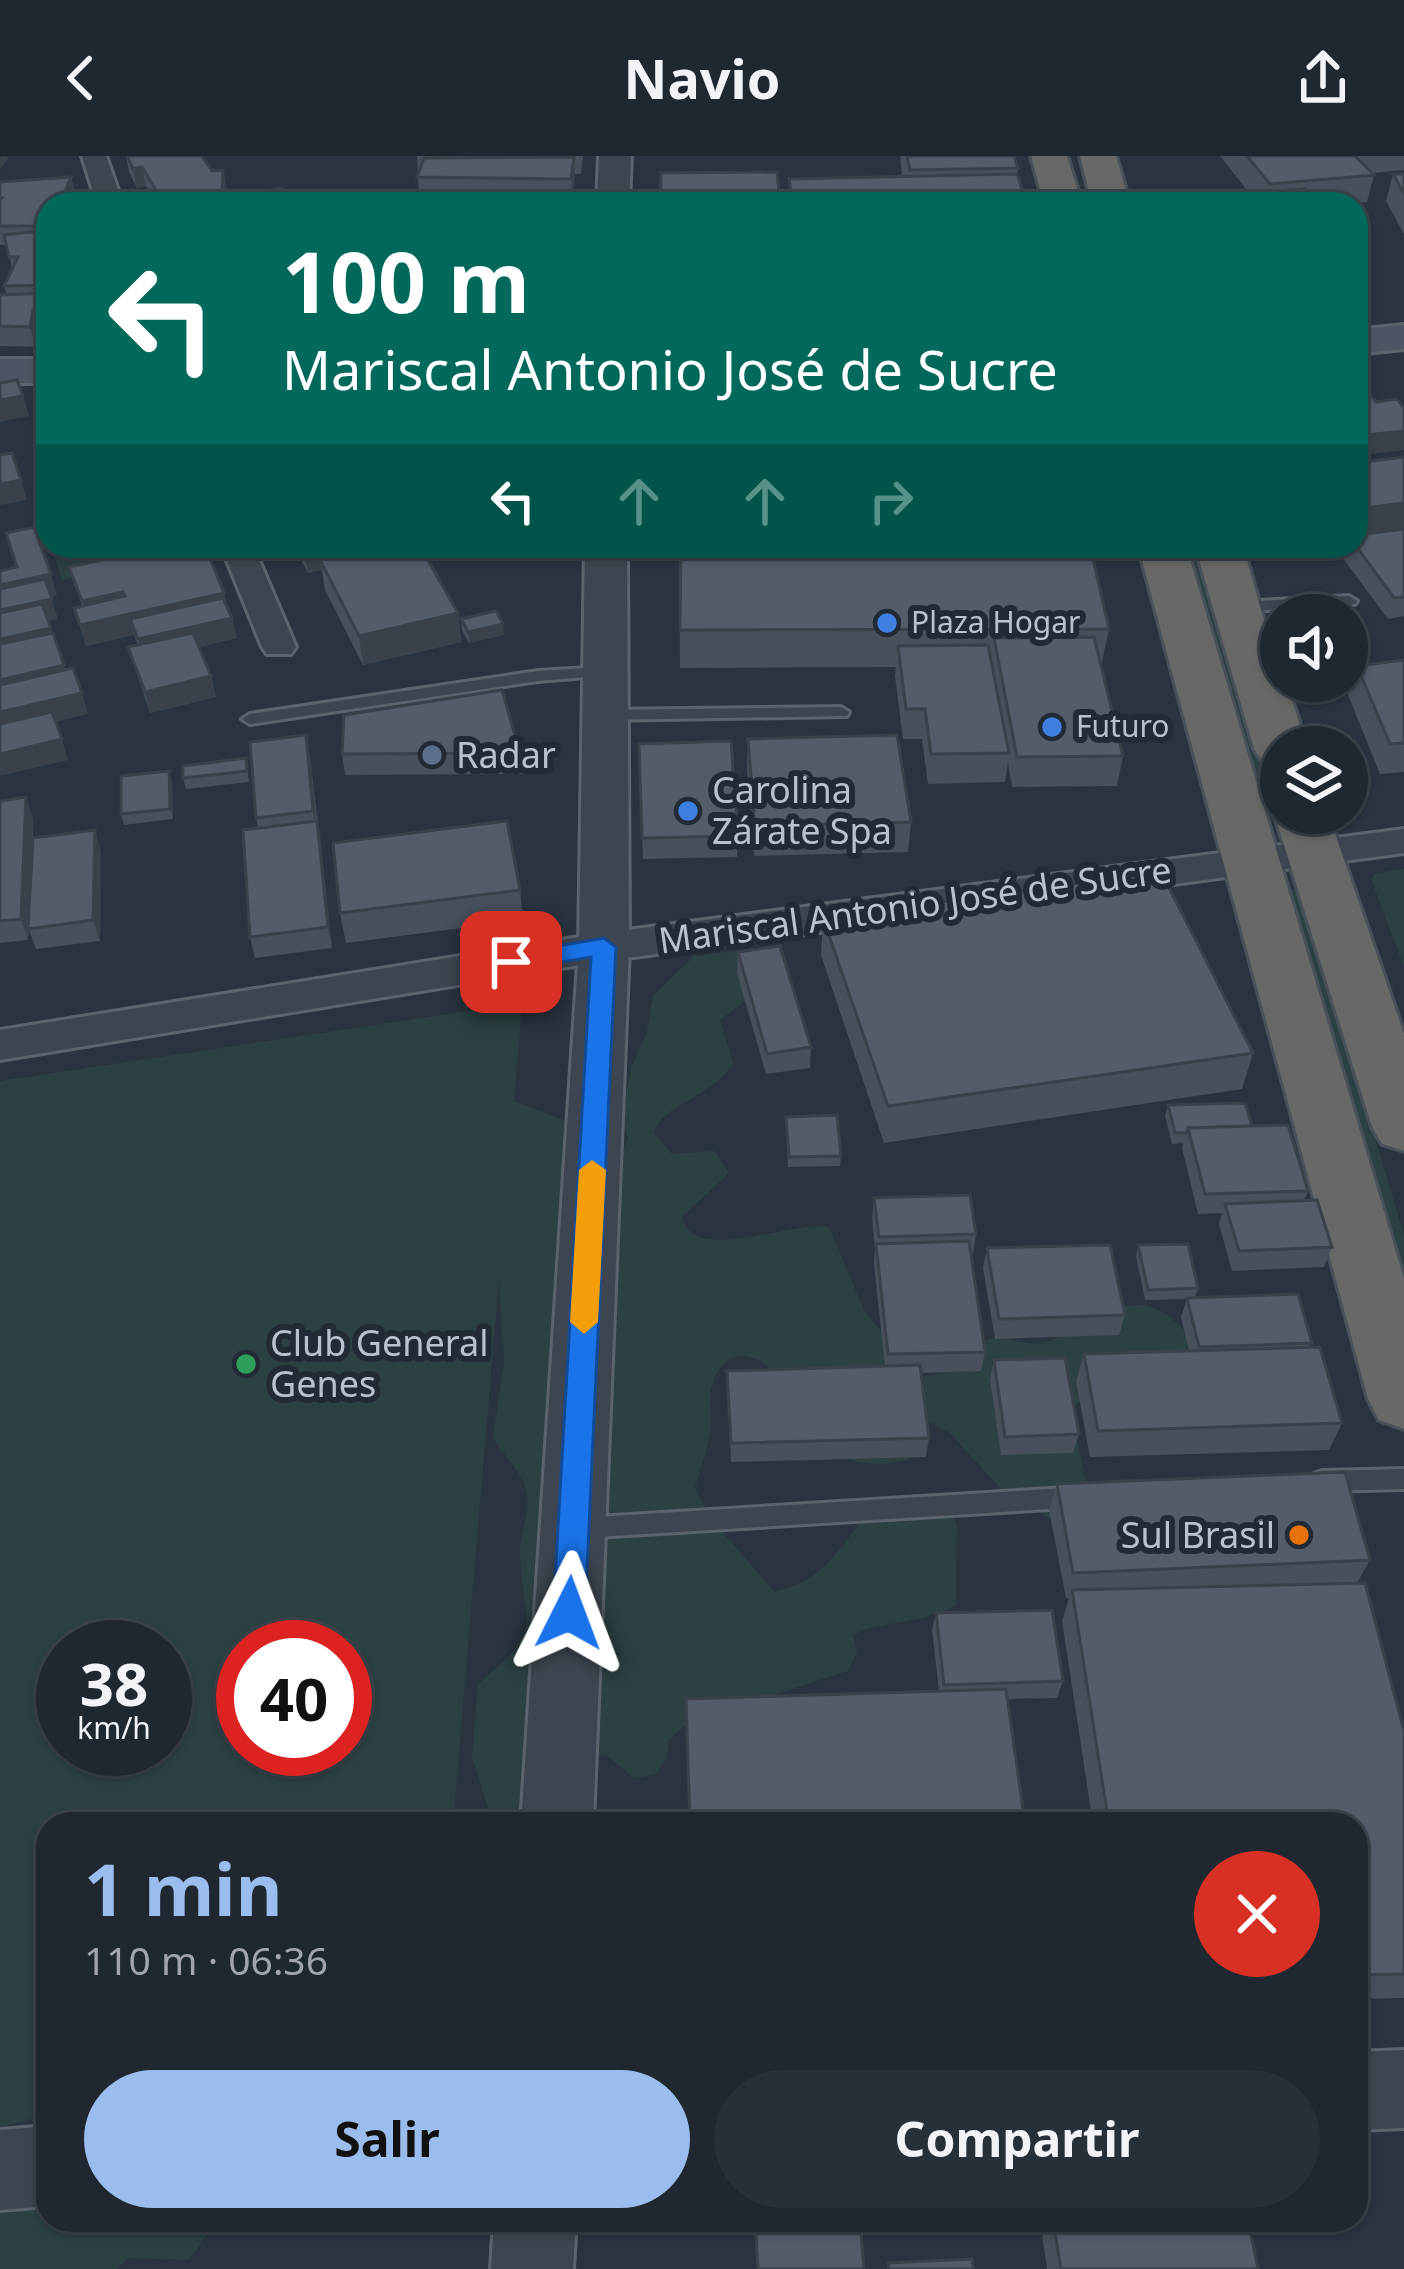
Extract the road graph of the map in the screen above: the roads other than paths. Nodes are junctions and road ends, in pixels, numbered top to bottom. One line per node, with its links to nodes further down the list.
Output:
1 (94, 156): 5 (street)
2 (615, 156): 6 (street)
3 (1049, 156): 7 (highway)
4 (1098, 156): 8 (highway)
5 (106, 192)
6 (614, 192)
7 (1060, 192)
8 (1108, 192)
9 (1404, 337): 10 (main road)
10 (1368, 341)
11 (0, 371): 12 (main road)
12 (36, 371)
13 (242, 558): 19 (street)
14 (605, 558): 20 (street)
15 (1167, 558): 25 (highway)
16 (1223, 558): 17 (highway)
17 (1238, 608): 18 (lane); 23 (highway)
18 (1260, 608)
19 (279, 647)
20 (604, 694): 21 (lane); 22 (lane); 26 (street)
21 (841, 712)
22 (250, 719)
23 (1274, 726)
24 (1404, 841): 25 (street, Mariscal Antonio José de Sucre)
25 (1290, 842): 26 (street, Mariscal Antonio José de Sucre); 28 (highway); 29 (highway)
26 (604, 947): 27 (street, Mariscal Antonio José de Sucre); 33 (street)
27 (0, 1045)
28 (1404, 1127)
29 (1404, 1399)
30 (1404, 1479): 31 (lane)
31 (1286, 1483)
32 (1096, 1496): 33 (lane)
33 (573, 1528): 34 (street)
34 (558, 1812)
35 (1404, 2089): 36 (street)
36 (1368, 2090)
37 (36, 2167): 38 (street)
38 (0, 2170)
39 (534, 2232): 40 (street)
40 (532, 2269)

